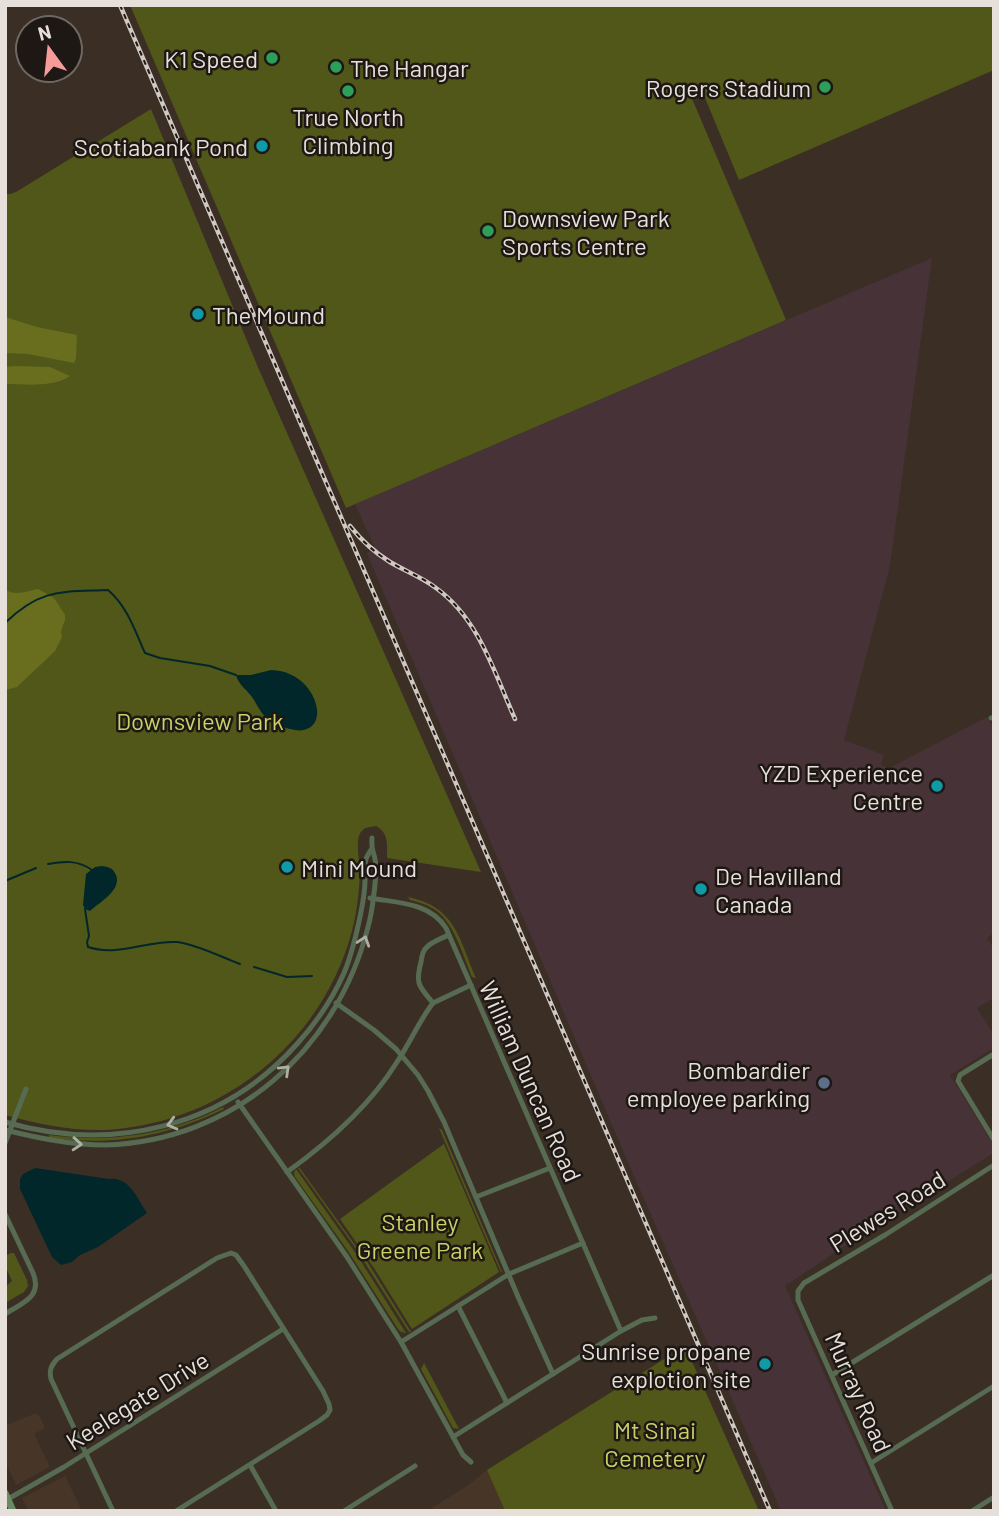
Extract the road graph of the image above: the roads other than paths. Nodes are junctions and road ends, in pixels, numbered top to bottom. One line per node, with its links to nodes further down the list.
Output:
1 (372, 838): 2 (street)
2 (371, 850): 3 (street); 4 (street)
3 (363, 897): 4 (street, William Duncan Road); 7 (street)
4 (373, 899): 5 (street, William Duncan Road); 9 (street, one-way to 4)
5 (449, 935): 6 (street, William Duncan Road); 8 (street)
6 (471, 985): 8 (street); 21 (street, William Duncan Road)
7 (330, 1000): 9 (street); 13 (street)
8 (433, 1003): 11 (street)
9 (338, 1004): 11 (street); 14 (street, one-way to 9)
10 (994, 1054): 18 (street)
11 (401, 1055): 22 (street); 23 (street)
12 (26, 1089): 16 (street)
13 (235, 1096): 14 (street); 16 (street, one-way to 16)
14 (240, 1105): 17 (street, one-way to 14); 22 (street)
15 (5, 1122): 16 (street)
16 (13, 1124): 17 (street)
17 (8, 1131): 19 (street)
18 (994, 1140)
19 (5, 1143)
20 (994, 1165): 28 (street, Plewes Road)
21 (550, 1168): 23 (street); 25 (street, William Duncan Road)
22 (286, 1172): 34 (street)
23 (477, 1197): 26 (street)
24 (5, 1214): 30 (street)
25 (583, 1243): 26 (street); 33 (street, William Duncan Road)
26 (509, 1275): 29 (street); 35 (street)
27 (994, 1275): 36 (street)
28 (800, 1287): 36 (street, Murray Road)
29 (458, 1306): 34 (street); 38 (street)
30 (5, 1314)
31 (655, 1318): 33 (street)
32 (283, 1329): 40 (street, Keelegate Drive); 40 (street); 43 (street)
33 (621, 1331): 35 (street)
34 (401, 1342): 39 (street)
35 (553, 1374): 38 (street)
36 (832, 1376): 42 (street, Murray Road)
37 (994, 1386): 42 (street)
38 (507, 1403): 39 (street)
39 (453, 1437): 41 (street)
40 (87, 1453): 45 (street, Keelegate Drive); 48 (street)
41 (471, 1462)
42 (872, 1463): 52 (street, Murray Road)
43 (250, 1465): 49 (street); 50 (street)
44 (415, 1466): 51 (street)
45 (7, 1496): 47 (main road)
46 (994, 1497): 53 (street)
47 (13, 1511)
48 (113, 1511)
49 (176, 1511)
50 (276, 1511)
51 (344, 1511)
52 (892, 1511)
53 (972, 1511)

